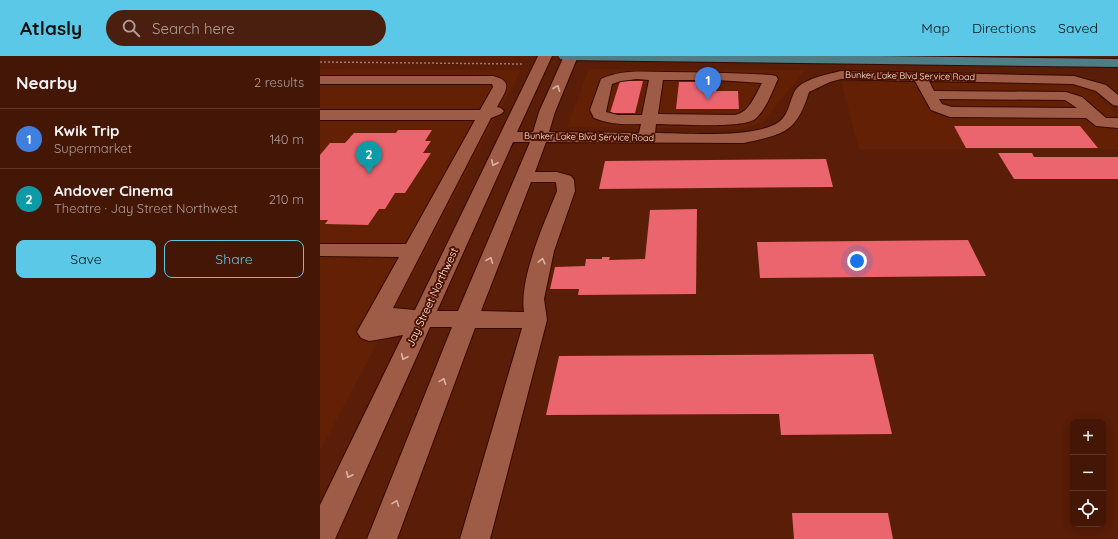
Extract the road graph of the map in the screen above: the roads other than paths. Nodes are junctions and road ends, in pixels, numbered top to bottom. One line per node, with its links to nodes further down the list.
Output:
1 (564, 56): 2 (main road)
2 (571, 56): 4 (main road); 16 (street, one-way to 2)
3 (543, 60): 11 (street, Jay Street Northwest)
4 (1118, 63)
5 (657, 76): 7 (street); 14 (street); 14 (street)
6 (920, 77): 9 (street, Bunker Lake Blvd Service Road); 10 (street, Bunker Lake Blvd Service Road); 15 (street)
7 (771, 79): 9 (street); 14 (street)
8 (320, 80): 13 (street)
9 (810, 87): 18 (street, Bunker Lake Blvd Service Road)
10 (1118, 102)
11 (521, 106): 13 (street); 17 (street, Jay Street Northwest)
12 (320, 115): 13 (street)
13 (485, 115): 21 (street)
14 (649, 120): 18 (street)
15 (1118, 124)
16 (540, 136): 17 (street, Bunker Lake Blvd Service Road); 18 (street, Bunker Lake Blvd Service Road); 19 (street)
17 (506, 137): 23 (street, Jay Street Northwest, one-way to 23)
18 (646, 138)
19 (524, 177): 22 (street, one-way to 19); 24 (street, one-way to 19)
20 (320, 250): 21 (street)
21 (413, 251): 23 (street)
22 (534, 310): 24 (street); 28 (street)
23 (421, 319): 24 (street); 25 (street, Jay Street Northwest, one-way to 25)
24 (466, 320): 27 (street, one-way to 24)
25 (330, 495): 26 (street, Jay Street Northwest)
26 (320, 538)
27 (382, 539)
28 (476, 539)

